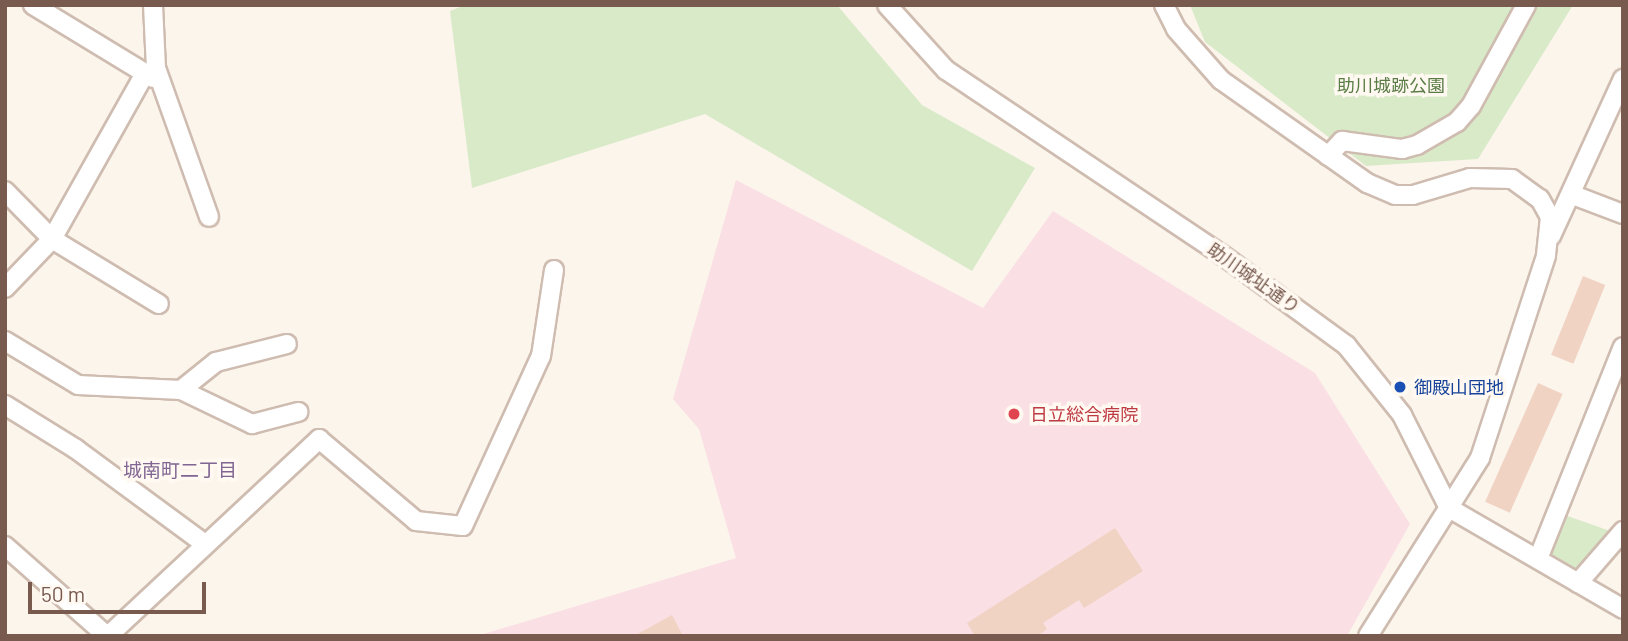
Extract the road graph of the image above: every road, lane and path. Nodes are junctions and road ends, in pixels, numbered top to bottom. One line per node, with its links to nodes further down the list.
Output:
1 (33, 5): 6 (street)
2 (153, 5): 8 (street)
3 (887, 5): 25 (street, 助川城址通り)
4 (1164, 5): 9 (street)
5 (1526, 5): 9 (street)
6 (145, 73): 8 (street); 15 (street)
7 (1623, 79): 11 (street)
8 (162, 83): 13 (street)
9 (1328, 156): 14 (street)
10 (5, 191): 15 (street)
11 (1573, 195): 12 (street); 14 (street)
12 (1623, 214)
13 (209, 218)
14 (1551, 236): 25 (street)
15 (52, 239): 17 (street); 18 (street)
16 (554, 270): 27 (street)
17 (5, 288)
18 (159, 304)
19 (5, 341): 22 (street)
20 (287, 344): 22 (street)
21 (1623, 347): 29 (street)
22 (181, 390): 24 (street)
23 (5, 405): 27 (street)
24 (298, 412)
25 (1449, 508): 29 (street); 33 (street)
26 (1623, 531): 30 (street)
27 (205, 544): 32 (street)
28 (5, 546): 32 (street)
29 (1538, 559): 30 (street)
30 (1578, 583): 31 (street)
31 (1623, 609)
32 (107, 636)
33 (1368, 636)

